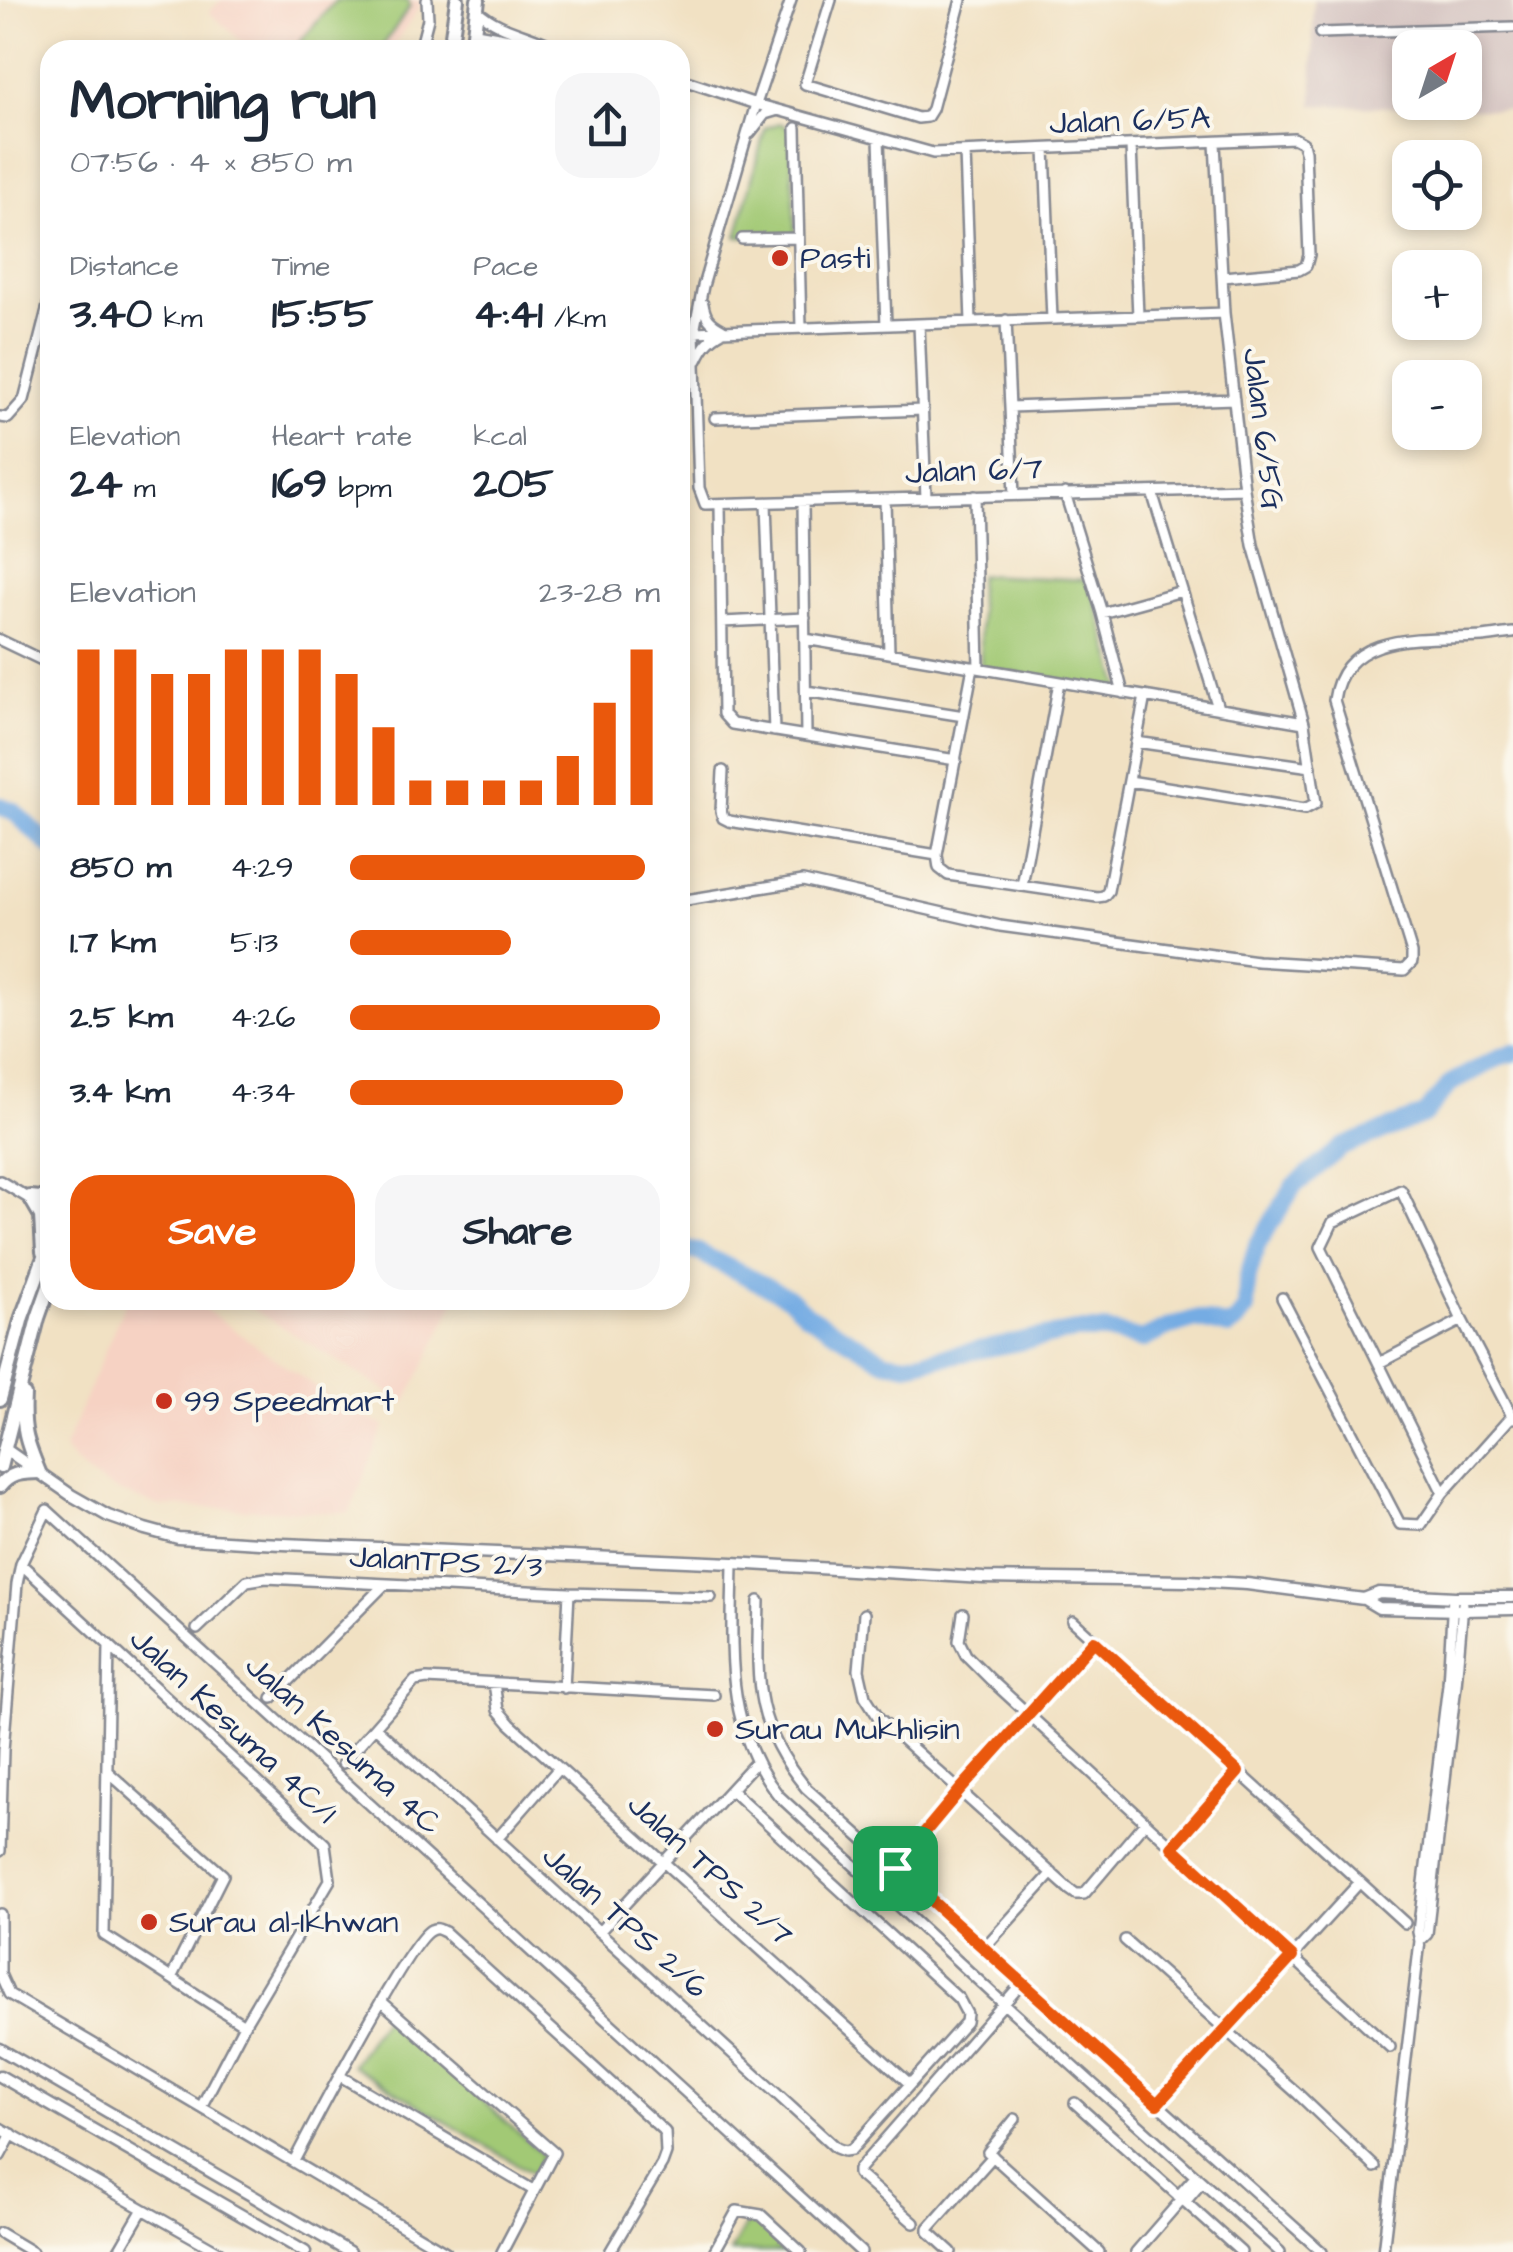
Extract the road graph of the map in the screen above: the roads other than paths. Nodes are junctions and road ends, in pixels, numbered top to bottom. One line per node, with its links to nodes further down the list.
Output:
1 (427, 0): 10 (street)
2 (457, 0): 11 (main road)
3 (791, 0): 15 (street)
4 (831, 0): 5 (street)
5 (961, 0)
6 (478, 6): 8 (main road); 14 (street)
7 (1513, 27): 9 (street)
8 (476, 33): 12 (main road); 13 (street)
9 (1320, 34)
10 (423, 40)
11 (451, 40)
12 (474, 40)
13 (516, 40)
14 (540, 40)
15 (764, 78): 17 (street); 18 (street)
16 (690, 83): 17 (street, Jalan 6/5A)
17 (756, 104): 18 (street, Jalan 6/5A); 20 (street)
18 (778, 110): 20 (street); 21 (street, Jalan 6/5A)
19 (796, 128): 26 (street)
20 (746, 139): 29 (street)
21 (879, 140): 25 (street, Jalan 6/5A); 36 (street)
22 (1216, 143): 23 (street, Jalan 6/5A); 28 (street); 28 (street, Jalan 6/5A)
23 (1131, 146): 24 (street, Jalan 6/5A); 31 (street)
24 (1045, 150): 25 (street, Jalan 6/5A); 32 (street)
25 (965, 152): 34 (street)
26 (798, 238): 27 (street); 37 (street)
27 (742, 239)
28 (1223, 277): 30 (street)
29 (701, 297): 38 (street); 39 (street)
30 (1224, 312): 31 (street, Jalan 6/5G); 42 (street, Jalan 6/5G)
31 (1138, 316): 32 (street, Jalan 6/5G)
32 (1052, 319): 33 (street, Jalan 6/5G)
33 (1006, 320): 34 (street, Jalan 6/5G); 43 (street)
34 (971, 322): 35 (street, Jalan 6/5G)
35 (919, 324): 36 (street, Jalan 6/5G); 44 (street)
36 (886, 325): 37 (street, Jalan 6/5G)
37 (801, 328): 38 (street, Jalan 6/5G)
38 (725, 330): 39 (street, Jalan 6/5G); 41 (street)
39 (694, 332): 41 (street)
40 (40, 337): 45 (street)
41 (695, 364): 56 (street, Jalan 6/7)
42 (1234, 400): 43 (street); 47 (street, Jalan 6/5G)
43 (1010, 408): 50 (street)
44 (923, 410): 46 (street); 52 (street)
45 (0, 417)
46 (715, 418)
47 (1244, 489): 48 (street, Jalan 6/7); 74 (street, Jalan 6/5G)
48 (1152, 492): 49 (street, Jalan 6/7); 57 (street)
49 (1065, 493): 50 (street, Jalan 6/7); 58 (street)
50 (1014, 495): 51 (street, Jalan 6/7)
51 (974, 496): 52 (street, Jalan 6/7); 67 (street)
52 (926, 498): 53 (street, Jalan 6/7)
53 (885, 500): 54 (street, Jalan 6/7); 65 (street)
54 (803, 502): 55 (street, Jalan 6/7); 60 (street)
55 (766, 504): 56 (street, Jalan 6/7); 59 (street)
56 (720, 505): 61 (street)
57 (1182, 591): 58 (street); 72 (street)
58 (1102, 614): 70 (street)
59 (770, 618): 60 (street); 61 (street); 75 (street)
60 (805, 618): 63 (street)
61 (722, 622): 75 (street)
62 (1513, 633): 84 (street)
63 (805, 639): 65 (street); 69 (street)
64 (0, 640): 66 (street)
65 (890, 653): 67 (street)
66 (40, 659)
67 (976, 668): 68 (street); 73 (street)
68 (1059, 682): 70 (street); 83 (street)
69 (806, 691): 73 (street); 76 (street)
70 (1123, 692): 71 (street)
71 (1144, 696): 72 (street); 77 (street)
72 (1218, 708): 74 (street)
73 (964, 716): 78 (street)
74 (1304, 723): 79 (street, Jalan 6/5G)
75 (774, 731): 76 (street)
76 (806, 736): 78 (street)
77 (1136, 742): 79 (street); 81 (street)
78 (956, 760): 82 (street)
79 (1311, 767): 81 (street, Jalan 6/5G)
80 (723, 771): 82 (street)
81 (1128, 780): 83 (street)
82 (938, 854): 83 (street)
83 (1022, 886)
84 (690, 898)
85 (0, 1181): 86 (street)
86 (30, 1198): 87 (main road); 88 (street); 89 (main road)
87 (40, 1199)
88 (40, 1204)
89 (40, 1214)
90 (40, 1266): 96 (main road)
91 (1282, 1298): 102 (street)
92 (42, 1310): 94 (main road)
93 (1462, 1320): 95 (street); 95 (street); 97 (street)
94 (26, 1363): 98 (main road); 100 (main road)
95 (1379, 1363): 102 (street)
96 (0, 1399)
97 (1512, 1417): 102 (street)
98 (2, 1448): 99 (main road); 100 (street)
99 (0, 1467)
100 (39, 1472): 101 (main road); 104 (street)
101 (0, 1486)
102 (1443, 1492)
103 (21, 1564): 118 (street, Jalan Kesuma 4C/1); 135 (street, Jalan Kesuma 4C); 183 (street, Jalan Kesuma 4C)
104 (733, 1564): 111 (street); 125 (street)
105 (385, 1584): 106 (street, JalanTPS 2/3); 116 (street, JalanTPS 2/3); 122 (street)
106 (569, 1593): 107 (street, JalanTPS 2/3); 120 (street)
107 (712, 1596)
108 (1513, 1597): 110 (street)
109 (759, 1601): 137 (street)
110 (1494, 1603): 111 (street); 112 (street)
111 (1458, 1604): 190 (street)
112 (1513, 1609)
113 (864, 1614): 131 (street)
114 (963, 1614): 123 (street)
115 (1072, 1622): 117 (street)
116 (198, 1628)
117 (1094, 1641): 123 (street); 129 (street)
118 (109, 1645): 128 (street); 150 (street, Jalan Kesuma 4C/1)
119 (494, 1683): 120 (street); 124 (street); 127 (street, Jalan TPS 2/7)
120 (564, 1688): 121 (street)
121 (714, 1695)
122 (272, 1698)
123 (1028, 1714): 131 (street); 132 (street)
124 (375, 1727): 126 (street); 133 (street, Jalan TPS 2/6)
125 (756, 1762): 130 (street); 149 (street)
126 (343, 1763)
127 (559, 1768): 133 (street); 136 (street, Jalan TPS 2/7)
128 (108, 1771): 146 (street); 146 (street)
129 (1238, 1772): 134 (street); 139 (street)
130 (731, 1790): 136 (street); 156 (street)
131 (960, 1790): 137 (street); 138 (street)
132 (1145, 1822): 134 (street); 138 (street)
133 (498, 1839): 142 (street, Jalan TPS 2/6)
134 (1172, 1847): 145 (street)
135 (0, 1851)
136 (664, 1862): 142 (street); 156 (street, Jalan TPS 2/7)
137 (895, 1868): 144 (street)
138 (1052, 1874): 144 (street)
139 (1360, 1882): 141 (street); 145 (street)
140 (0, 1914): 159 (street)
141 (1405, 1924)
142 (600, 1932): 156 (street, Jalan TPS 2/6)
143 (1125, 1940): 151 (street)
144 (984, 1948): 147 (street)
145 (1292, 1957): 151 (street); 152 (street)
146 (171, 1978): 150 (street)
147 (1022, 1983): 149 (street); 158 (street)
148 (382, 2002): 155 (street); 168 (street); 180 (street)
149 (1004, 2004): 167 (street); 171 (street)
150 (244, 2025): 159 (street, Jalan Kesuma 4C/1)
151 (1225, 2030): 158 (street); 166 (street)
152 (1390, 2047)
153 (0, 2050): 177 (street)
154 (0, 2076): 176 (street)
155 (340, 2076): 165 (street); 168 (street)
156 (910, 2084)
157 (1075, 2103): 169 (street)
158 (1157, 2104): 189 (street)
159 (201, 2107): 165 (street)
160 (1016, 2119): 164 (street)
161 (0, 2128): 162 (street)
162 (12, 2134): 163 (street); 170 (street)
163 (0, 2156)
164 (993, 2156): 184 (street); 185 (street)
165 (294, 2162): 178 (street)
166 (1375, 2167)
167 (1199, 2179): 169 (street); 188 (street)
168 (533, 2190): 179 (street)
169 (1182, 2199): 186 (street); 187 (street)
170 (143, 2209): 174 (street); 175 (street)
171 (914, 2223)
172 (0, 2233): 173 (street)
173 (32, 2252)
174 (118, 2252)
175 (218, 2252)
176 (305, 2252)
177 (349, 2252)
178 (446, 2252)
179 (502, 2252)
180 (610, 2252)
181 (714, 2252): 182 (street)
182 (802, 2252)
183 (861, 2252)
184 (951, 2252)
185 (1100, 2252)
186 (1136, 2252)
187 (1241, 2252)
188 (1280, 2252)
189 (1322, 2252)
190 (1382, 2252)

